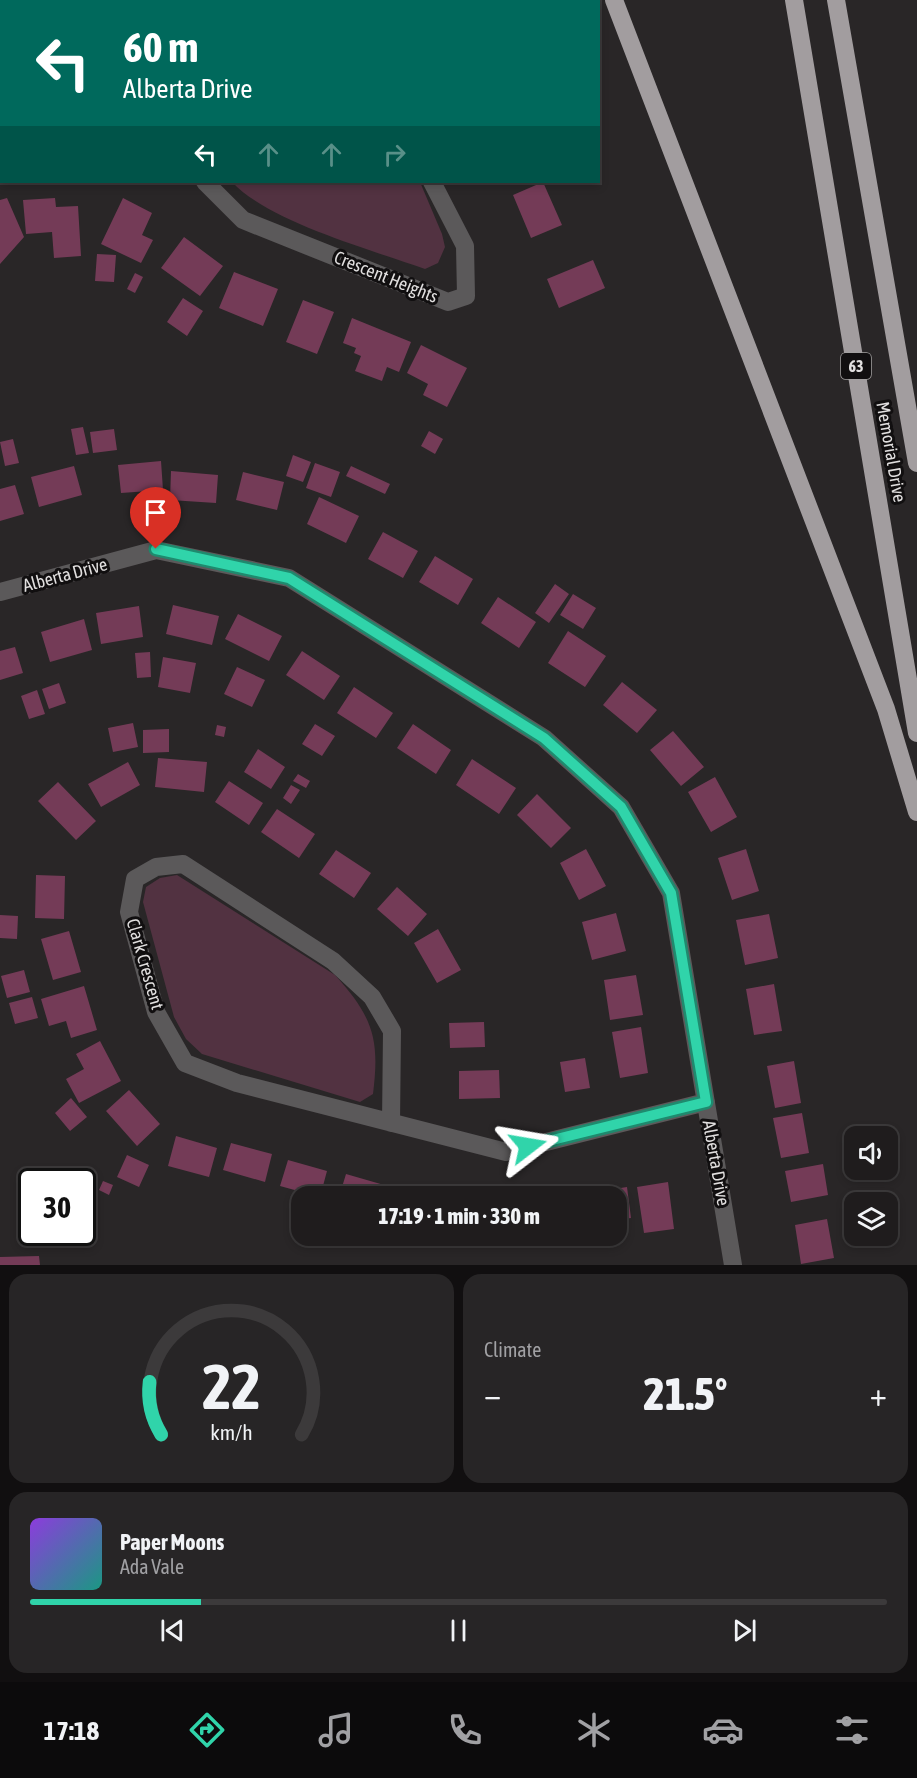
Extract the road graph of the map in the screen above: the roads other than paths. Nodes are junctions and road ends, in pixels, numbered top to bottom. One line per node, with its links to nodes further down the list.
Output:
1 (614, 0): 9 (highway)
2 (794, 0): 8 (highway, Memorial Drive / 63)
3 (836, 0): 6 (highway, Memorial Drive / 63)
4 (207, 183): 5 (street, Crescent Heights)
5 (433, 183)
6 (917, 463)
7 (0, 592): 10 (street, Alberta Drive)
8 (917, 733)
9 (917, 812)
10 (706, 1102): 11 (street, Clark Crescent); 12 (street, Alberta Drive)
11 (391, 1123): 11 (street, Clark Crescent)
12 (733, 1265)

